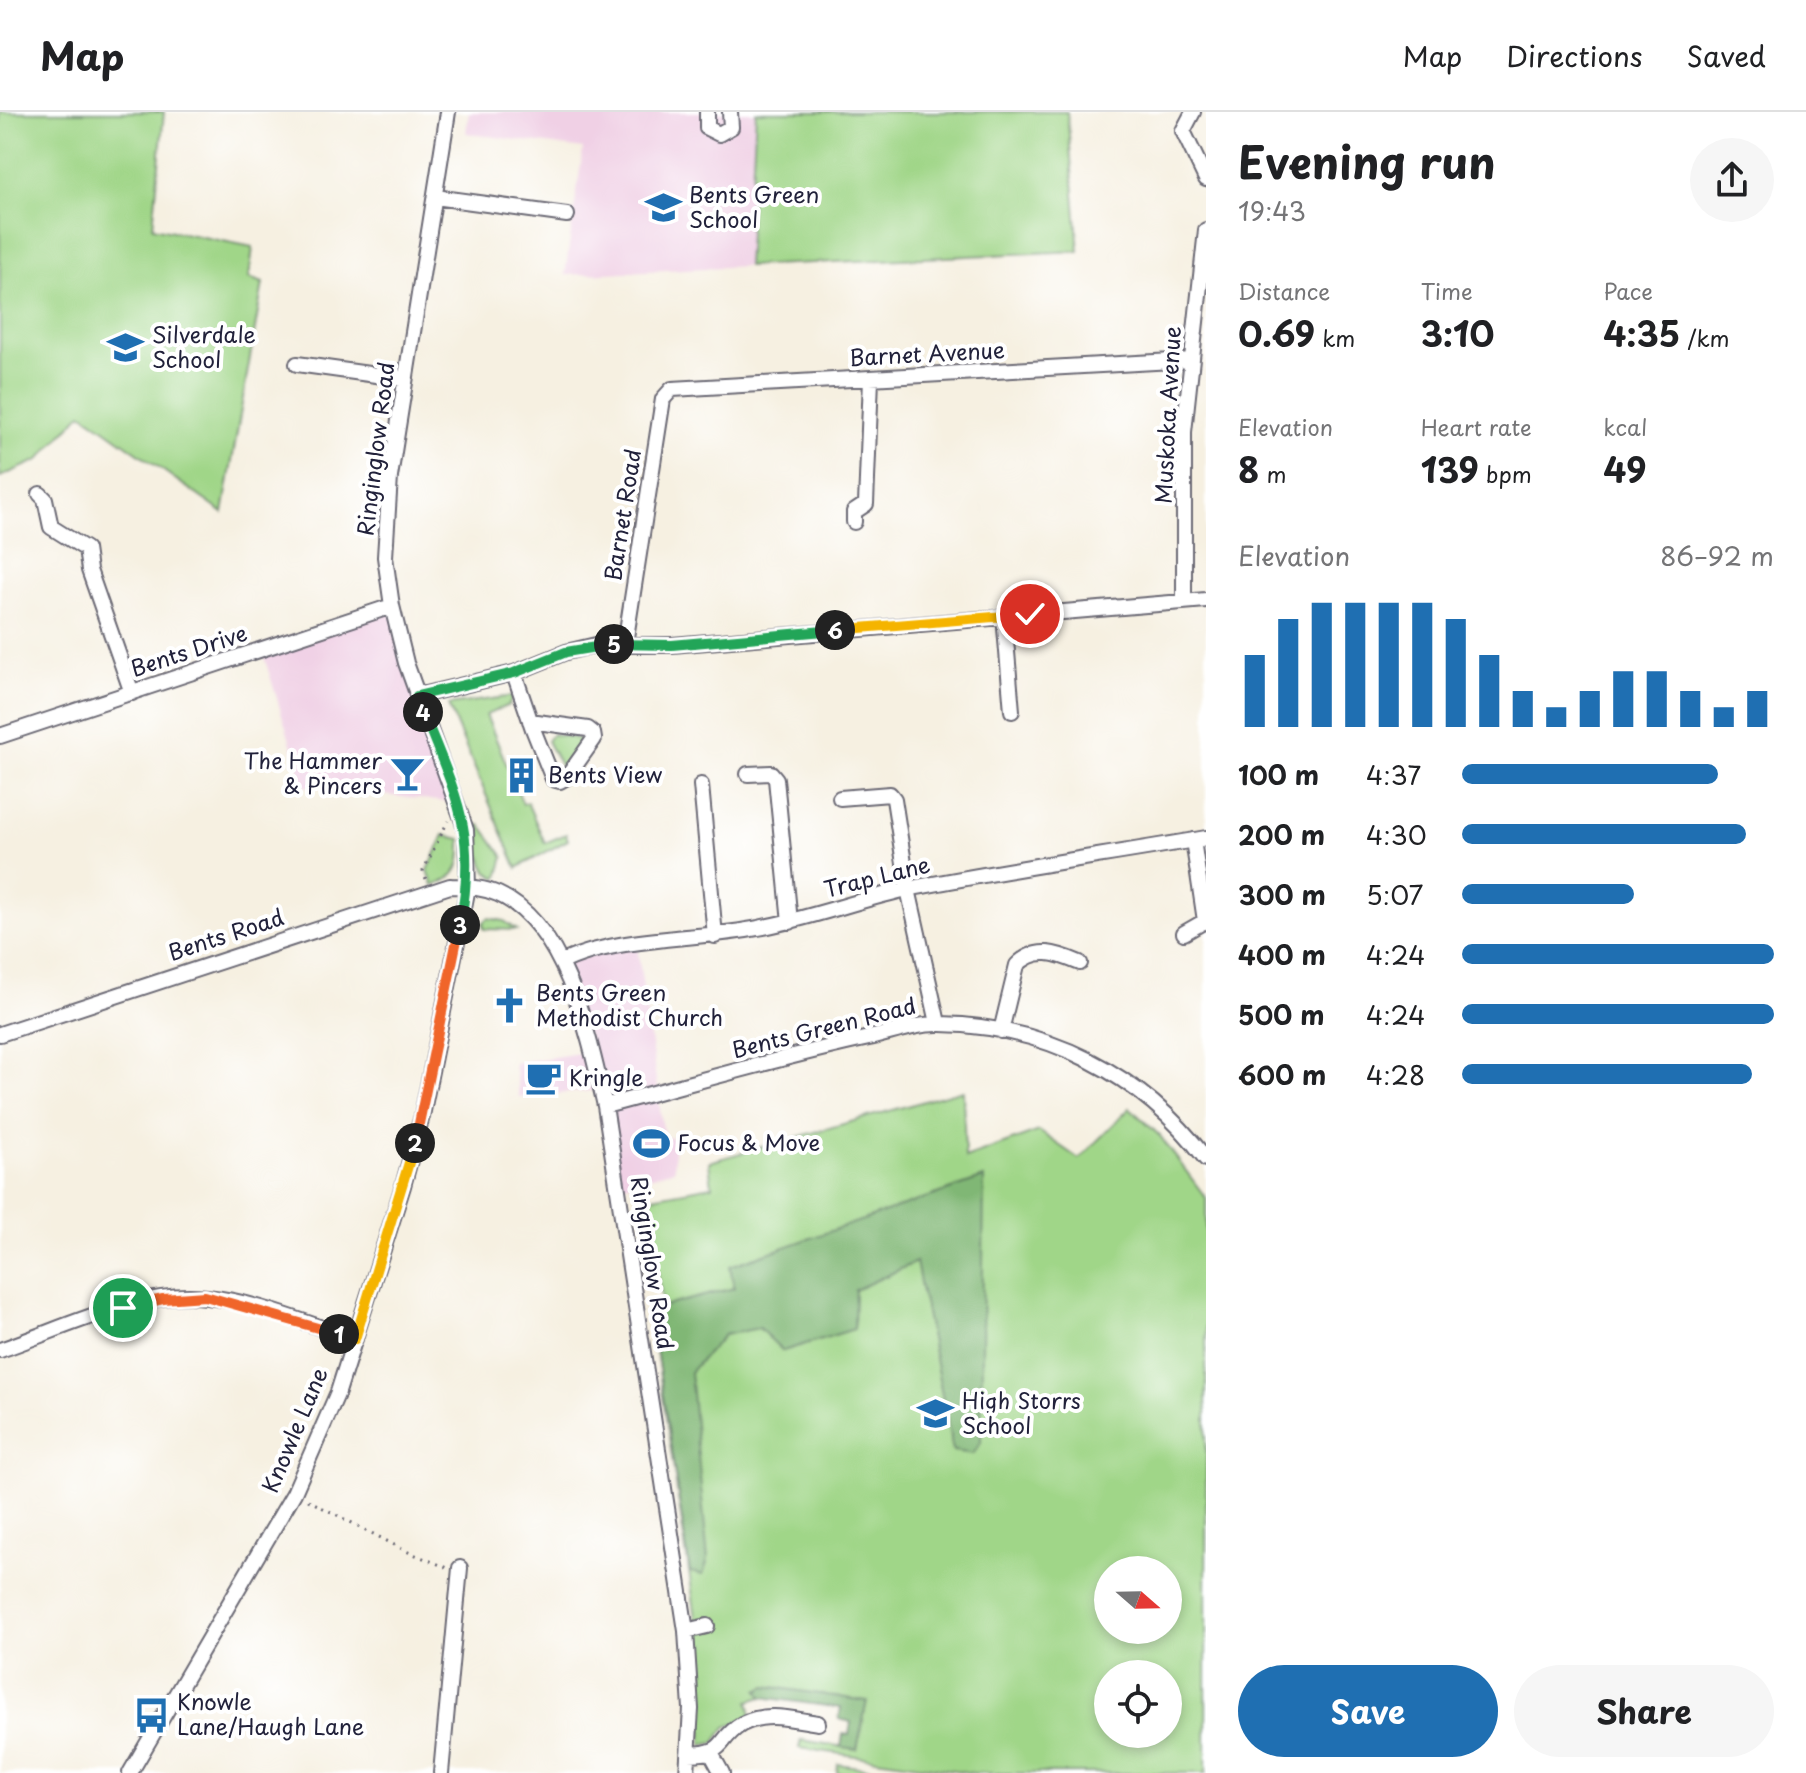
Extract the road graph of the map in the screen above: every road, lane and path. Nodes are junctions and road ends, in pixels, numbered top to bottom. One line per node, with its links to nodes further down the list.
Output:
1 (448, 112): 6 (street, Ringinglow Road)
2 (707, 112): 3 (street)
3 (730, 112)
4 (1193, 112): 5 (street)
5 (1206, 179)
6 (435, 197): 7 (street); 11 (street, Ringinglow Road)
7 (567, 215)
8 (1206, 230): 9 (street, Muskoka Avenue)
9 (1191, 360): 12 (street, Barnet Avenue); 17 (street, Muskoka Avenue)
10 (297, 364): 11 (street)
11 (405, 379): 18 (street, Ringinglow Road)
12 (871, 379): 13 (street, Barnet Avenue); 15 (street)
13 (666, 393): 20 (street, Barnet Road)
14 (40, 494): 22 (street)
15 (854, 522)
16 (1206, 600): 17 (street)
17 (1184, 602): 19 (street)
18 (392, 606): 22 (street, Bents Drive); 23 (street, Ringinglow Road)
19 (1004, 616): 20 (street); 24 (street)
20 (625, 644): 21 (street)
21 (514, 673): 23 (street); 25 (street)
22 (132, 693): 26 (street, Bents Drive)
23 (417, 696): 30 (street, Ringinglow Road)
24 (1012, 711)
25 (530, 721): 25 (street)
26 (0, 736)
27 (748, 774): 35 (street)
28 (701, 785): 37 (street)
29 (840, 798): 33 (street)
30 (463, 818): 32 (street, Ringinglow Road); 34 (path)
31 (1200, 839): 33 (street, Trap Lane); 36 (street)
32 (468, 887): 34 (street, Bents Road); 38 (street, Ringinglow Road); 45 (street, Knowle Lane)
33 (908, 889): 35 (street, Trap Lane); 40 (street)
34 (431, 891): 42 (street, Bents Road)
35 (790, 922): 37 (street, Trap Lane)
36 (1184, 933)
37 (715, 936): 38 (street, Trap Lane)
38 (561, 963): 43 (street, Ringinglow Road)
39 (1080, 963): 41 (street)
40 (938, 1023): 41 (street, Bents Green Road); 43 (street, Bents Green Road)
41 (1001, 1031): 44 (street, Bents Green Road)
42 (0, 1034)
43 (605, 1106): 51 (street, Ringinglow Road)
44 (1206, 1159)
45 (355, 1339): 46 (street); 47 (street, Knowle Lane)
46 (0, 1350)
47 (294, 1493): 48 (path); 55 (street, Knowle Lane)
48 (431, 1562)
49 (460, 1568): 56 (street)
50 (707, 1626): 51 (street)
51 (686, 1631): 54 (street, Ringinglow Road)
52 (818, 1723): 53 (street)
53 (711, 1753): 54 (street); 58 (street)
54 (689, 1754): 57 (street, Ringinglow Road)
55 (130, 1773)
56 (441, 1773)
57 (687, 1773)
58 (722, 1773)

